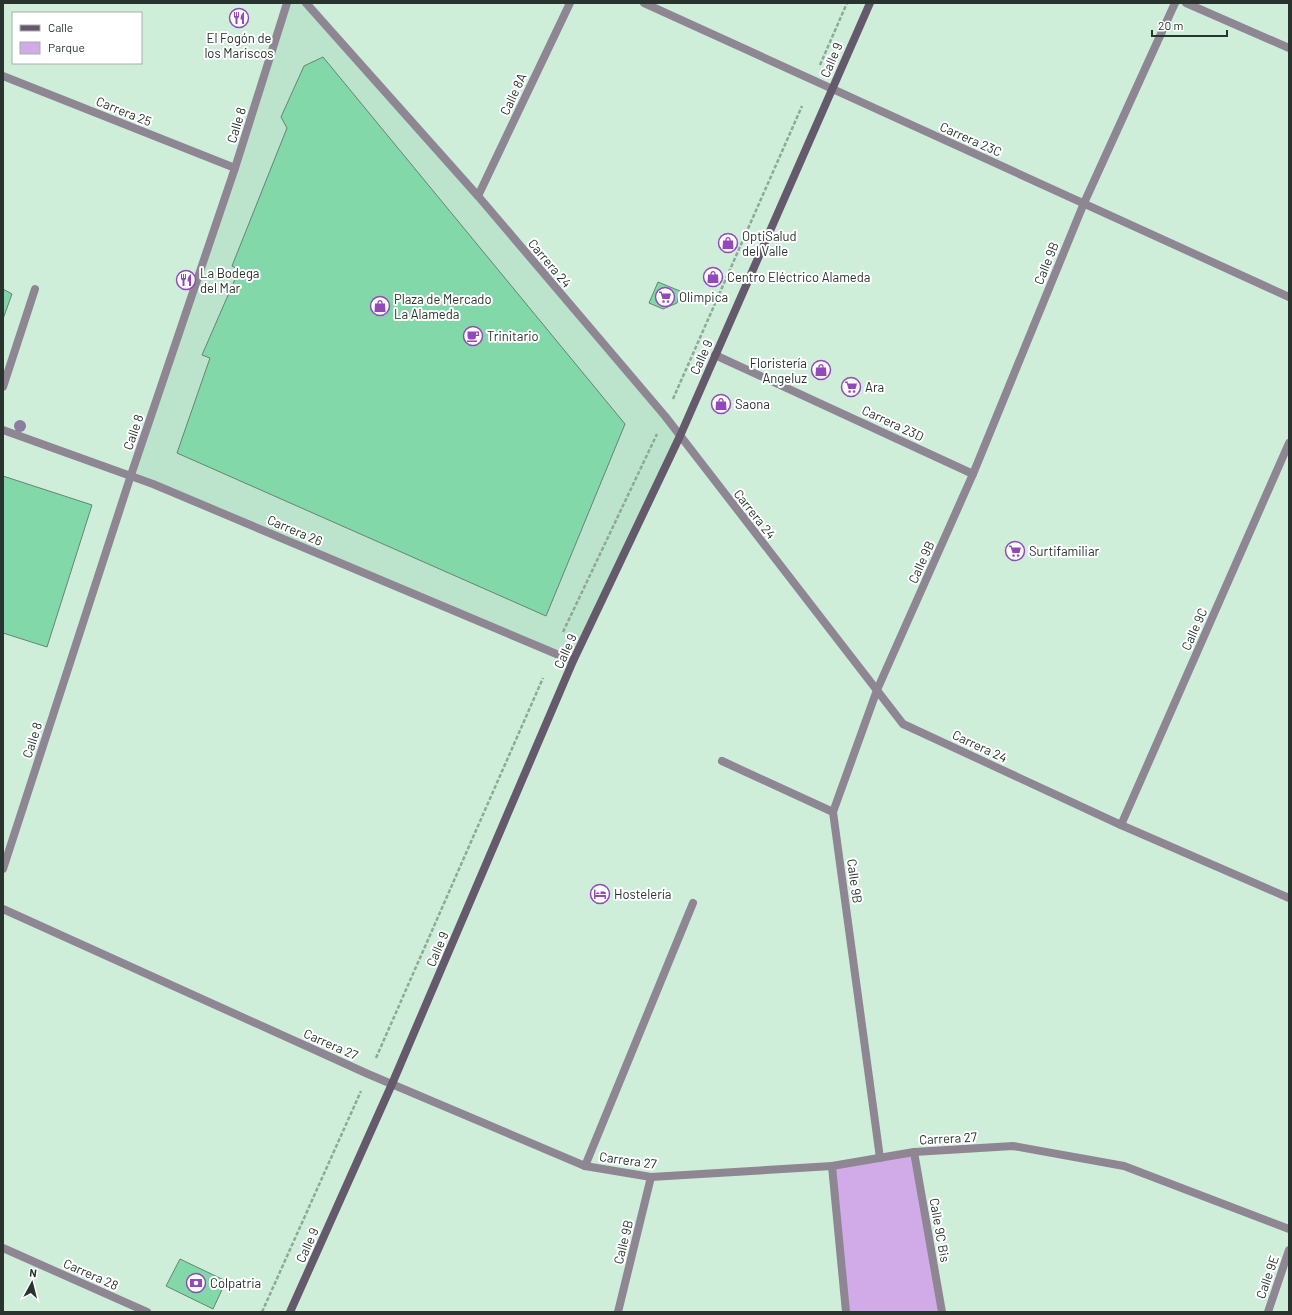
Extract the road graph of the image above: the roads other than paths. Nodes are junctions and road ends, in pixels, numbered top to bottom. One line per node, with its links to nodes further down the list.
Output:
1 (287, 3): 11 (street, Calle 8)
2 (306, 3): 12 (street, Carrera 24)
3 (570, 3): 12 (street, Calle 8A)
4 (644, 3): 10 (street, Carrera 23C)
5 (870, 3): 10 (main road, Calle 9)
6 (1176, 3): 13 (street, Calle 9B)
7 (1186, 3): 8 (street)
8 (1289, 48)
9 (3, 76): 11 (street, Carrera 25)
10 (832, 89): 13 (street, Carrera 23C); 16 (main road, Calle 9)
11 (235, 168): 22 (street, Calle 8)
12 (478, 196): 19 (street, Carrera 24)
13 (1084, 203): 15 (street, Carrera 23C); 21 (street, Calle 9B)
14 (35, 289): 17 (street)
15 (1289, 297)
16 (715, 355): 19 (main road, Calle 9); 21 (street, Carrera 23D)
17 (3, 387)
18 (3, 430): 22 (street, Carrera 26)
19 (680, 436): 23 (main road, Calle 9); 24 (street, Carrera 24)
20 (1289, 443): 27 (street, Calle 9C)
21 (973, 474): 24 (street, Calle 9B)
22 (131, 475): 23 (street, Carrera 26); 28 (street, Calle 8)
23 (573, 661): 32 (main road, Calle 9)
24 (877, 690): 26 (street, Calle 9B); 27 (street, Carrera 24)
25 (722, 761): 26 (street)
26 (833, 812): 34 (street, Calle 9B)
27 (1121, 825): 29 (street, Carrera 24)
28 (3, 869)
29 (1289, 898)
30 (693, 903): 35 (street)
31 (3, 909): 32 (street, Carrera 27)
32 (392, 1084): 35 (street, Carrera 27); 42 (main road, Calle 9)
33 (914, 1152): 34 (street, Carrera 27); 38 (street, Carrera 27); 45 (street, Calle 9C Bis)
34 (880, 1158): 36 (street, Carrera 27)
35 (585, 1166): 37 (street, Carrera 27)
36 (832, 1166): 37 (street, Carrera 27); 44 (street)
37 (651, 1177): 43 (street, Calle 9B)
38 (1289, 1229)
39 (3, 1248): 41 (street, Carrera 28)
40 (1289, 1250): 46 (street, Calle 9E)
41 (147, 1312)
42 (290, 1312)
43 (618, 1312)
44 (846, 1312)
45 (942, 1312)
46 (1268, 1312)

